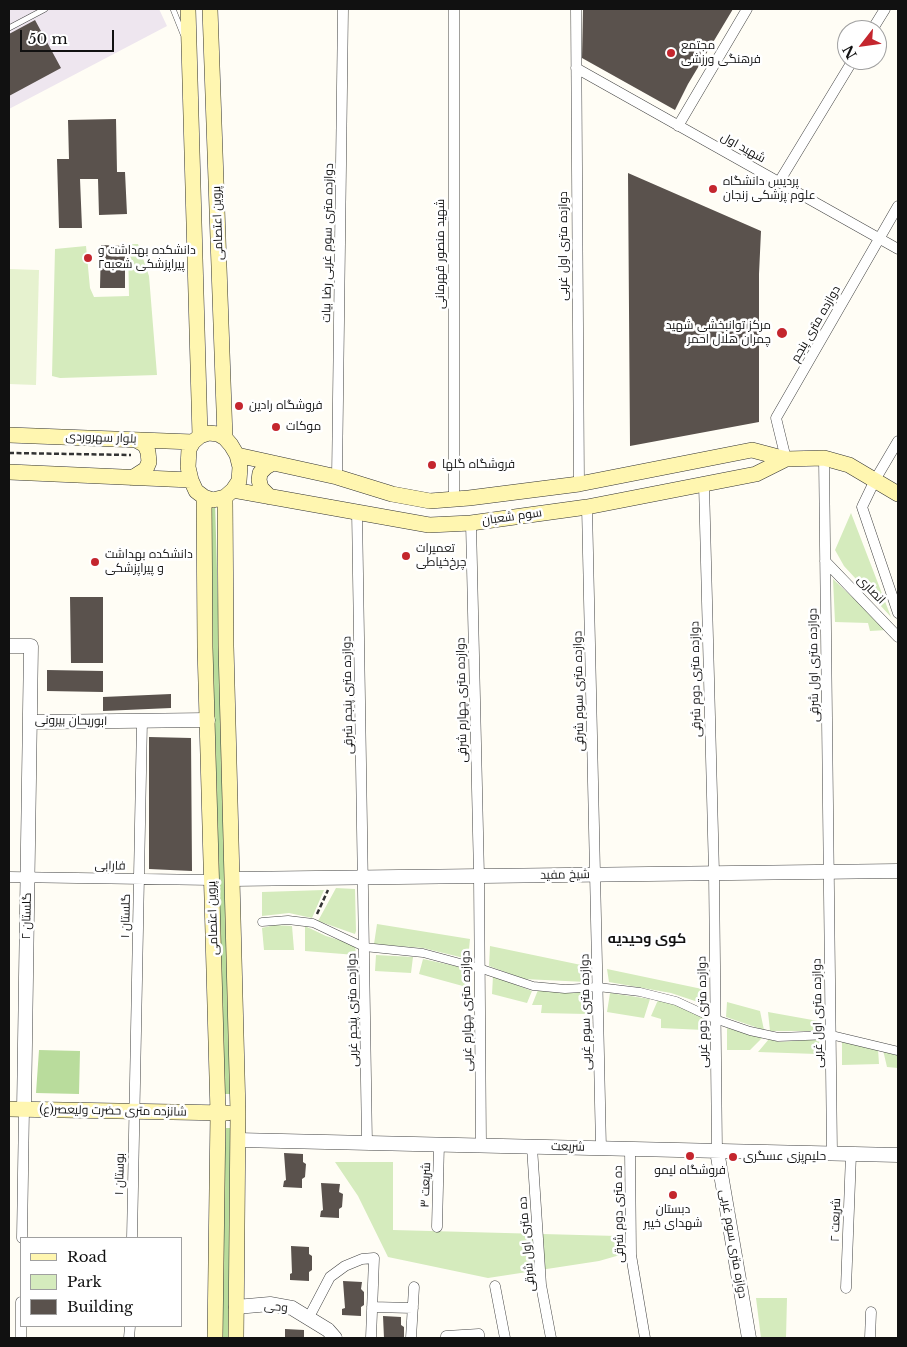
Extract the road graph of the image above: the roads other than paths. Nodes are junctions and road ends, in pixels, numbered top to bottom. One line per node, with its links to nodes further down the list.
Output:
1 (45, 9): 11 (lane)
2 (172, 9): 12 (lane)
3 (188, 9): 12 (main road, پروین اعتصامی)
4 (210, 9): 21 (main road, پروین اعتصامی)
5 (343, 9): 30 (street, دوازده متری سوم غربی رضا بیات)
6 (454, 9): 40 (street, شهید منصور قهرمانی)
7 (576, 9): 13 (street, دوازده متری اول غربی)
8 (747, 9): 15 (street)
9 (885, 9): 10 (street)
10 (878, 20)
11 (9, 28)
12 (189, 48): 22 (main road, پروین اعتصامی)
13 (576, 68): 15 (street, شهید اول); 34 (street, دوازده متری اول غربی)
14 (848, 70): 16 (street)
15 (678, 126): 16 (street, شهید اول)
16 (779, 182): 18 (street, شهید اول)
17 (898, 206): 18 (street, دوازده متری پنجم)
18 (880, 238): 19 (street, شهید اول); 27 (street, دوازده متری پنجم)
19 (898, 248)
20 (9, 435): 23 (main road, بلوار سهروردی)
21 (225, 438): 22 (main road); 25 (main road)
22 (197, 439): 23 (main road, بلوار سهروردی); 32 (main road)
23 (136, 440): 31 (main road)
24 (898, 441): 33 (street)
25 (237, 455): 28 (main road, سوم شعبان); 36 (main road)
26 (824, 458): 27 (main road, سوم شعبان); 33 (main road, سوم شعبان); 44 (street, دوازده متری اول شرقی)
27 (786, 459): 34 (main road, سوم شعبان); 35 (main road, سوم شعبان)
28 (272, 463): 30 (main road, سوم شعبان); 39 (main road)
29 (9, 472): 31 (main road)
30 (338, 477): 40 (main road, سوم شعبان)
31 (132, 478): 32 (main road)
32 (191, 480): 38 (main road)
33 (875, 480): 37 (main road, سوم شعبان); 45 (street)
34 (579, 484): 40 (main road, سوم شعبان)
35 (704, 484): 41 (main road, سوم شعبان); 53 (street, دوازده متری دوم شرقی)
36 (229, 494): 38 (main road); 39 (main road, سوم شعبان); 60 (main road, پروین اعتصامی)
37 (898, 494)
38 (204, 497): 48 (main road, پروین اعتصامی)
39 (270, 497): 42 (main road, سوم شعبان)
40 (454, 499)
41 (587, 507): 43 (main road, سوم شعبان); 54 (street, دوازده متری سوم شرقی)
42 (357, 511): 43 (main road, سوم شعبان); 58 (street, دوازده متری پنجم شرقی)
43 (471, 523): 55 (street, دوازده متری چهارم شرقی)
44 (825, 561): 46 (street, انصاری); 52 (street, دوازده متری اول شرقی)
45 (898, 613)
46 (898, 637)
47 (9, 646): 50 (street, ابوریحان بیرونی)
48 (208, 720): 49 (street, ابوریحان بیرونی); 61 (main road, پروین اعتصامی)
49 (142, 721): 50 (street, ابوریحان بیرونی); 59 (street, گلستان ۱)
50 (30, 722): 57 (street, گلستان ۲)
51 (898, 871): 52 (street, شیخ مفید)
52 (829, 872): 53 (street, شیخ مفید); 67 (street, دوازده متری اول غربی)
53 (714, 873): 54 (street, شیخ مفید); 66 (street, دوازده متری دوم غربی)
54 (596, 875): 55 (street, شیخ مفید); 65 (street, دوازده متری سوم غربی)
55 (479, 876): 58 (street, شیخ مفید); 64 (street, دوازده متری چهارم غربی)
56 (9, 877): 57 (street, فارابی)
57 (28, 877): 59 (street, فارابی); 70 (street, گلستان ۲)
58 (363, 878): 60 (street, شیخ مفید); 63 (street, دوازده متری پنجم غربی)
59 (139, 879): 61 (street, فارابی); 71 (street, گلستان ۱)
60 (232, 879): 73 (main road, پروین اعتصامی)
61 (212, 880): 72 (main road, پروین اعتصامی)
62 (262, 922): 63 (street)
63 (364, 946): 64 (street); 75 (street, دوازده متری پنجم غربی)
64 (479, 968): 65 (street); 77 (street, دوازده متری چهارم غربی)
65 (598, 987): 66 (street); 79 (street, دوازده متری سوم غربی)
66 (715, 1018): 67 (street); 81 (street, دوازده متری دوم غربی)
67 (831, 1035): 68 (street); 82 (street, دوازده متری اول غربی)
68 (898, 1051)
69 (9, 1109): 70 (main road, شانزده متری حضرت ولیعصر(ع))
70 (24, 1109): 71 (main road, شانزده متری حضرت ولیعصر(ع)); 86 (street)
71 (134, 1111): 72 (main road, شانزده متری حضرت ولیعصر(ع)); 87 (street, بوستان ۱)
72 (218, 1113): 73 (main road, شانزده متری حضرت ولیعصر(ع)); 96 (main road, پروین اعتصامی)
73 (238, 1113): 74 (main road, پروین اعتصامی)
74 (238, 1140): 75 (street, شریعت); 91 (main road, پروین اعتصامی)
75 (368, 1143): 76 (street, شریعت)
76 (439, 1144): 77 (street, شریعت); 85 (street, شریعت ۳)
77 (481, 1145): 78 (street, شریعت)
78 (532, 1147): 79 (street, شریعت); 104 (street, ده متری اول شرقی)
79 (601, 1148): 80 (street, شریعت)
80 (630, 1149): 81 (street, شریعت); 105 (street, ده متری دوم شرقی)
81 (717, 1151): 82 (street, شریعت); 106 (street, دوازه متری سوم غربی)
82 (832, 1153): 83 (street, شریعت)
83 (852, 1154): 84 (street, شریعت); 90 (street, شریعت ۲)
84 (898, 1155)
85 (437, 1227)
86 (22, 1237)
87 (132, 1237)
88 (495, 1286): 103 (street)
89 (414, 1287): 93 (street)
90 (846, 1288)
91 (236, 1307): 95 (street, وحی); 97 (main road, پروین اعتصامی)
92 (372, 1308): 93 (street); 95 (street); 99 (street)
93 (413, 1308): 100 (street)
94 (871, 1312): 107 (street)
95 (309, 1317): 98 (street, وحی)
96 (216, 1338)
97 (236, 1338)
98 (335, 1338)
99 (371, 1338)
100 (411, 1338)
101 (446, 1338): 102 (street)
102 (479, 1338)
103 (505, 1338)
104 (551, 1338)
105 (645, 1338)
106 (749, 1338)
107 (870, 1338)

